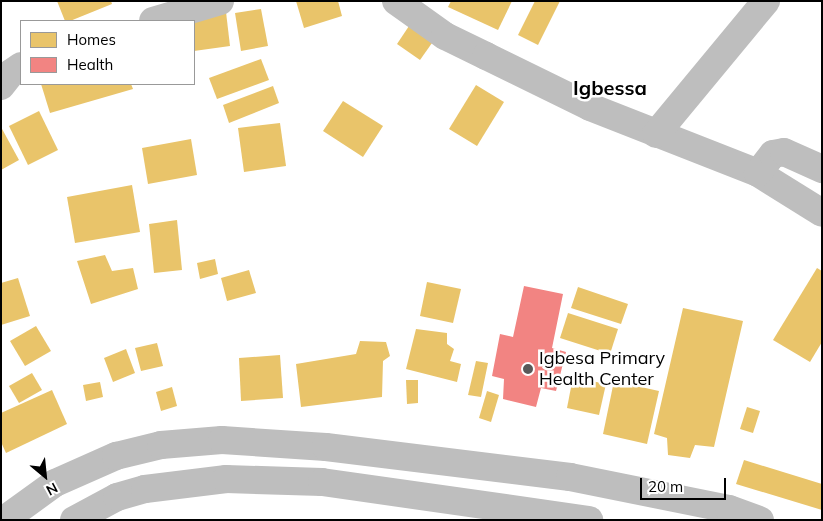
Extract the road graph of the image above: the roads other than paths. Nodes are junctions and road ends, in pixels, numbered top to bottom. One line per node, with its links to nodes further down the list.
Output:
1 (220, 1): 4 (street)
2 (766, 1): 7 (street)
3 (398, 2): 7 (street)
4 (156, 20)
5 (20, 67): 6 (street)
6 (1, 86)
7 (656, 134): 9 (street)
8 (822, 169): 9 (street)
9 (758, 173): 10 (street)
10 (822, 213)
11 (4, 520): 14 (street)
12 (74, 520): 13 (street)
13 (589, 520)
14 (760, 520)

